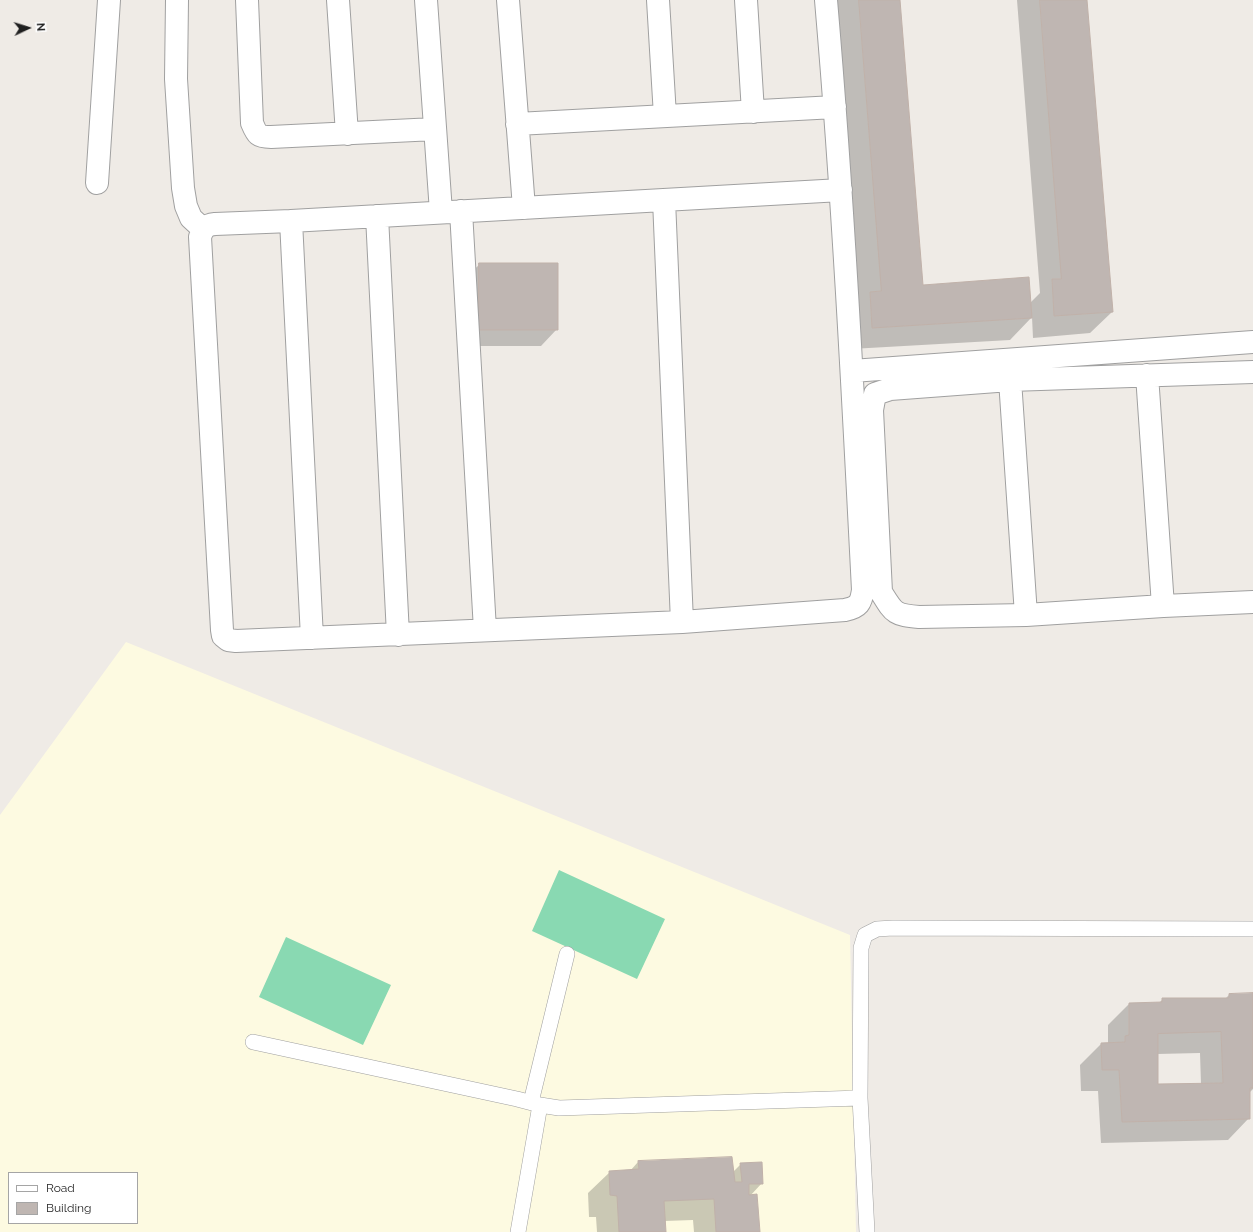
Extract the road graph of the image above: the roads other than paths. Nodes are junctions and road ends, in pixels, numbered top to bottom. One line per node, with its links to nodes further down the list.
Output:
1 (109, 0): 16 (street)
2 (177, 0): 23 (street)
3 (247, 0): 15 (street)
4 (338, 0): 15 (street)
5 (426, 0): 14 (street)
6 (508, 0): 13 (street)
7 (658, 0): 12 (street)
8 (746, 0): 11 (street)
9 (826, 0): 10 (street)
10 (835, 107): 11 (street); 17 (street)
11 (753, 112): 12 (street)
12 (665, 116): 13 (street)
13 (517, 124): 19 (street)
14 (435, 129): 15 (street); 20 (street)
15 (347, 134)
16 (97, 183)
17 (841, 190): 18 (street); 25 (street)
18 (664, 200): 19 (street); 32 (street)
19 (524, 208): 20 (street)
20 (451, 212): 21 (street); 33 (street)
21 (377, 216): 22 (street); 34 (street)
22 (291, 221): 23 (street); 35 (street)
23 (203, 229): 35 (street)
24 (1253, 342): 25 (street)
25 (852, 371): 32 (street)
26 (1253, 372): 27 (street)
27 (1147, 376): 28 (street); 30 (street)
28 (1010, 380): 31 (street); 31 (street)
29 (1253, 602): 30 (street)
30 (1163, 606): 31 (street)
31 (1026, 615)
32 (682, 622): 33 (street)
33 (485, 630): 34 (street)
34 (398, 634): 35 (street)
35 (312, 638)
36 (1253, 929): 39 (lane)
37 (567, 954): 40 (lane)
38 (253, 1042): 40 (lane)
39 (860, 1098): 40 (lane); 42 (lane)
40 (535, 1104): 41 (lane)
41 (518, 1232)
42 (867, 1232)

